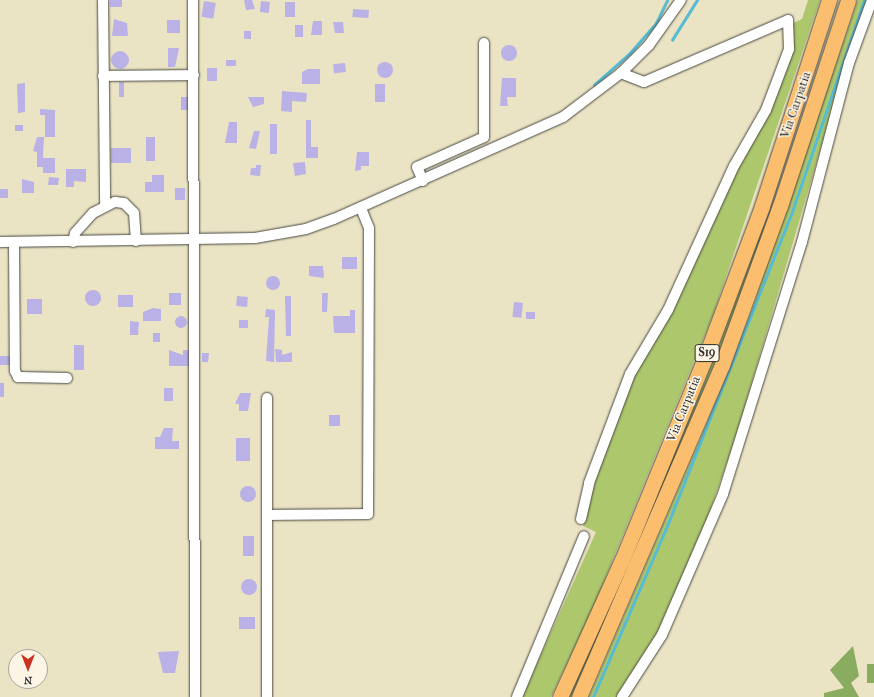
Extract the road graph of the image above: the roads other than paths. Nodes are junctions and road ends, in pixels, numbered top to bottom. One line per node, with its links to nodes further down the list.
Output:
1 (103, 0): 10 (street)
2 (193, 0): 9 (street)
3 (681, 0): 8 (street)
4 (829, 0): 27 (highway, Via Carpatia / S19)
5 (848, 0): 28 (highway, Via Carpatia / S19)
6 (872, 0): 29 (street)
7 (484, 43): 11 (street)
8 (621, 72): 11 (street); 22 (street)
9 (194, 75): 10 (street); 15 (street)
10 (103, 76): 12 (street)
11 (423, 181): 13 (street)
12 (105, 205): 14 (street); 18 (street)
13 (361, 208): 15 (street); 21 (street)
14 (136, 241): 15 (street); 18 (street)
15 (194, 241): 24 (street)
16 (0, 242): 17 (street)
17 (14, 242): 18 (street); 19 (street)
18 (73, 242)
19 (67, 378)
20 (267, 398): 21 (street)
21 (267, 515): 25 (street)
22 (581, 519)
23 (584, 536): 26 (street)
24 (195, 697)
25 (267, 697)
26 (517, 697)
27 (560, 697)
28 (579, 697)
29 (622, 697)

